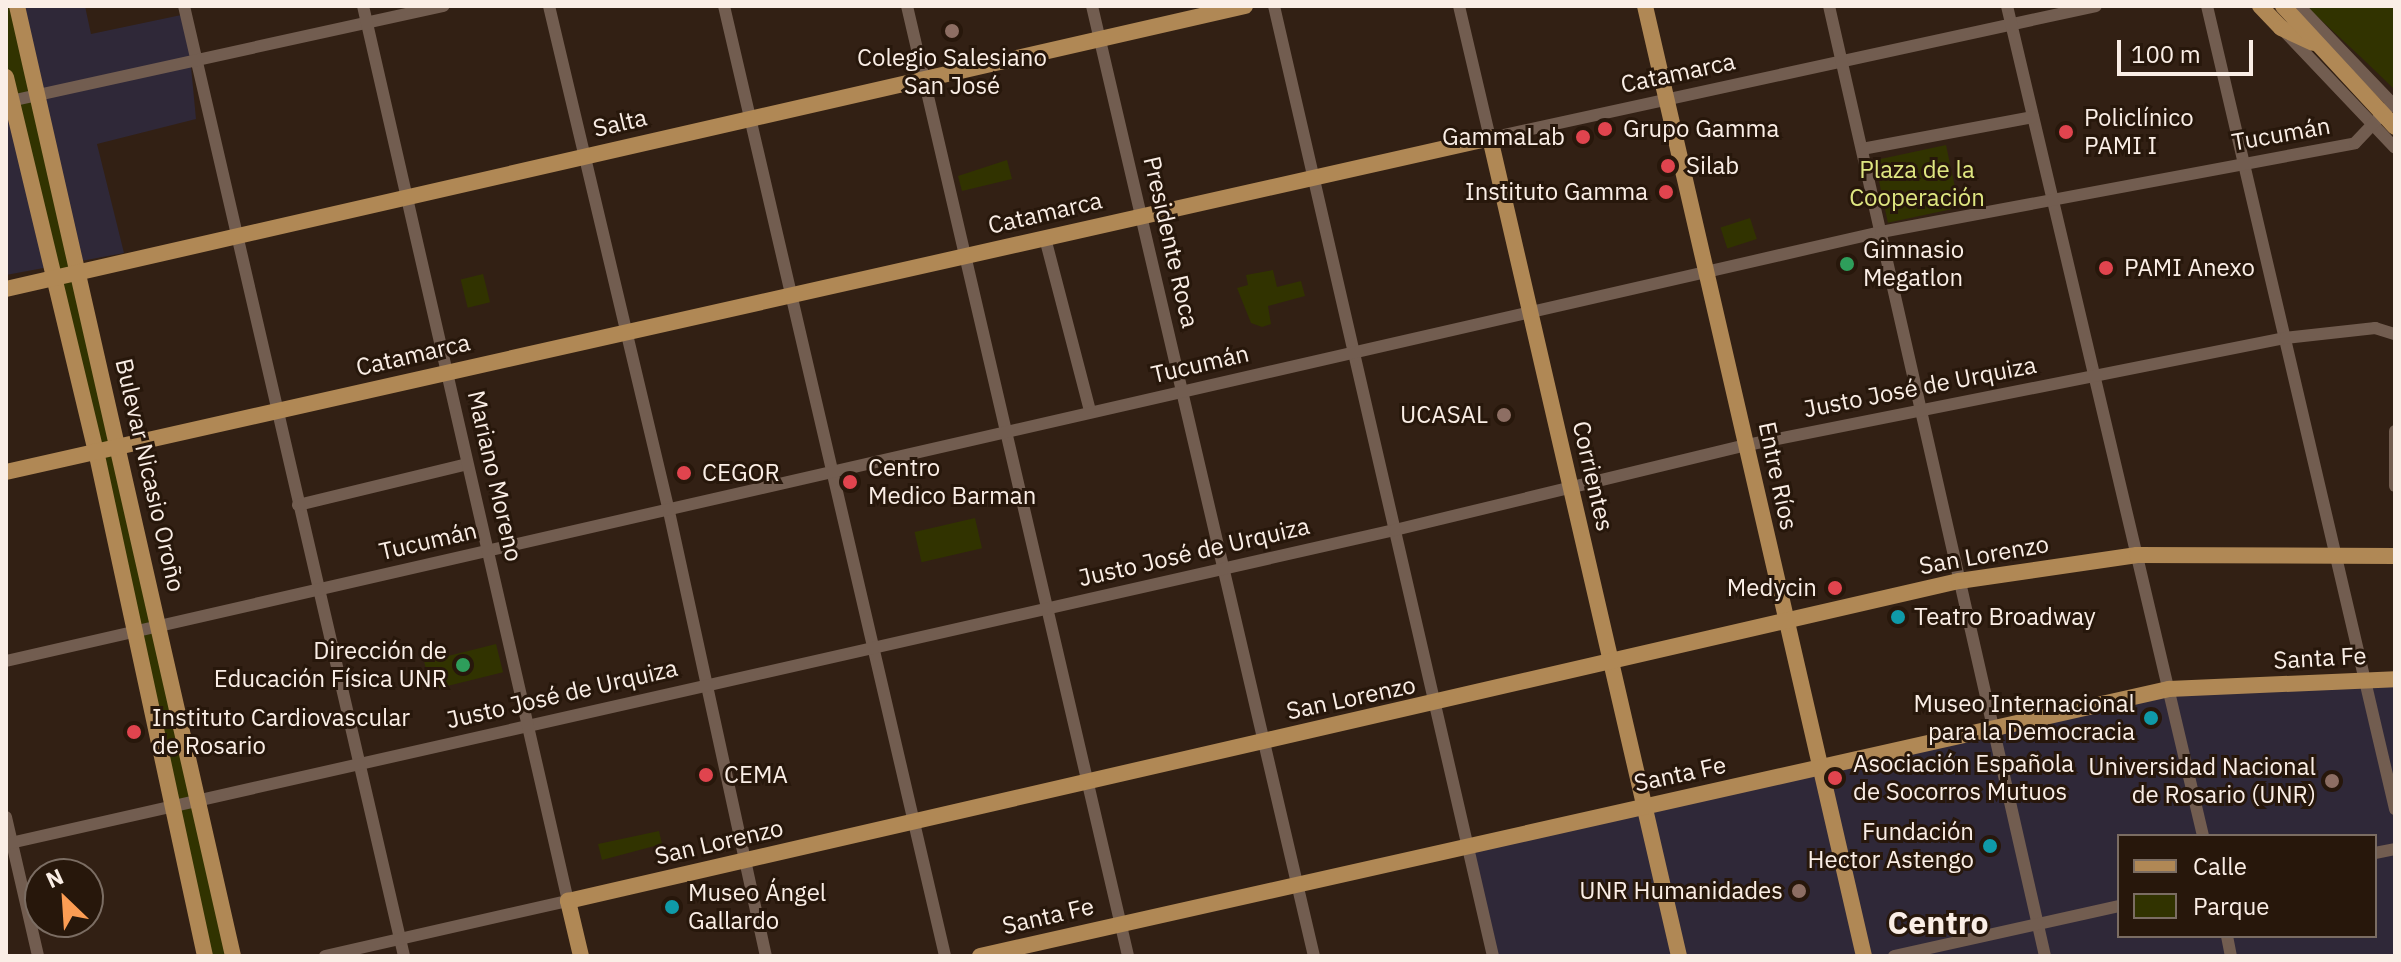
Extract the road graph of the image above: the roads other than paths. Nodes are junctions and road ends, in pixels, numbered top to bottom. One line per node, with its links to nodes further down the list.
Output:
1 (17, 6): 29 (main road, Bulevar Nicasio Oroño)
2 (184, 6): 25 (street)
3 (363, 6): 20 (street, Mariano Moreno)
4 (444, 6): 20 (street)
5 (549, 6): 39 (street)
6 (724, 6): 34 (street)
7 (907, 6): 28 (street)
8 (1092, 6): 23 (street, Presidente Roca)
9 (1245, 6): 23 (main road, Salta)
10 (1274, 6): 41 (street)
11 (1459, 6): 36 (street, Corrientes)
12 (1645, 6): 30 (main road, Entre Ríos)
13 (1829, 6): 26 (street)
14 (2007, 6): 21 (street)
15 (2096, 6): 21 (street, Catamarca)
16 (2207, 6): 40 (street)
17 (2260, 6): 22 (main road)
18 (2283, 6): 24 (main road)
19 (2299, 6): 32 (street)
20 (368, 24): 25 (street); 42 (street, Mariano Moreno)
21 (2012, 25): 26 (street, Catamarca); 33 (street)
22 (2281, 28): 24 (main road); 32 (street)
23 (1100, 39): 28 (main road, Salta); 44 (street, Presidente Roca)
24 (2322, 48): 32 (main road)
25 (198, 61): 29 (street); 46 (street)
26 (1842, 63): 30 (street, Catamarca); 38 (street)
27 (6, 77): 31 (main road, Bulevar Nicasio Oroño)
28 (923, 79): 34 (main road, Salta); 48 (street)
29 (38, 95): 31 (street); 50 (main road, Bulevar Nicasio Oroño)
30 (1666, 100): 36 (street, Catamarca); 49 (main road, Entre Ríos)
31 (9, 102): 51 (main road, Bulevar Nicasio Oroño)
32 (2386, 112): 35 (main road); 37 (street); 40 (street, Tucumán)
33 (2033, 117): 38 (street); 43 (street)
34 (749, 118): 39 (main road, Salta); 53 (street)
35 (2395, 127)
36 (1490, 138): 41 (main road, Catamarca); 54 (main road, Corrientes)
37 (2395, 148)
38 (1862, 149): 45 (street)
39 (584, 156): 42 (main road, Salta); 55 (street)
40 (2247, 163): 43 (street, Tucumán); 57 (street)
41 (1314, 177): 44 (main road, Catamarca); 58 (street)
42 (404, 196): 46 (main road, Salta); 59 (street, Mariano Moreno)
43 (2053, 199): 45 (street, Tucumán); 60 (street)
44 (1143, 216): 47 (main road, Catamarca); 61 (street, Presidente Roca)
45 (1881, 232): 49 (street, Tucumán); 62 (street)
46 (237, 235): 50 (main road, Salta); 63 (street)
47 (1045, 238): 48 (main road, Catamarca); 64 (street)
48 (966, 255): 53 (main road, Catamarca); 65 (street)
49 (1709, 271): 54 (street, Tucumán); 67 (main road, Entre Ríos)
50 (77, 272): 51 (main road, Salta); 68 (main road, Bulevar Nicasio Oroño)
51 (53, 278): 52 (main road, Salta); 69 (main road, Bulevar Nicasio Oroño)
52 (6, 289)
53 (792, 294): 55 (main road, Catamarca); 71 (street)
54 (1530, 311): 58 (street, Tucumán); 74 (main road, Corrientes)
55 (626, 332): 59 (main road, Catamarca); 76 (street)
56 (2395, 334): 57 (street, Justo José de Urquiza)
57 (2285, 338): 60 (street, Justo José de Urquiza); 81 (street)
58 (1355, 351): 61 (street, Tucumán); 77 (street)
59 (446, 372): 63 (main road, Catamarca); 70 (street, Mariano Moreno)
60 (2094, 375): 62 (street, Justo José de Urquiza); 79 (street)
61 (1183, 390): 64 (street, Tucumán); 82 (street, Presidente Roca)
62 (1923, 409): 67 (street, Justo José de Urquiza); 83 (street)
63 (276, 410): 68 (main road, Catamarca); 75 (street)
64 (1090, 411): 65 (street, Tucumán)
65 (1006, 430): 71 (street, Tucumán); 85 (street)
66 (2395, 431): 73 (street)
67 (1747, 445): 74 (street, Justo José de Urquiza); 86 (main road, Entre Ríos)
68 (119, 446): 69 (main road, Catamarca); 87 (main road, Bulevar Nicasio Oroño)
69 (96, 451): 72 (main road, Catamarca); 88 (main road, Bulevar Nicasio Oroño)
70 (467, 464): 75 (street); 78 (street, Mariano Moreno)
71 (832, 470): 76 (street, Tucumán); 89 (street)
72 (6, 472)
73 (2395, 486)
74 (1572, 488): 77 (street, Justo José de Urquiza); 91 (main road, Corrientes)
75 (298, 505): 84 (street)
76 (668, 507): 78 (street, Tucumán); 94 (street)
77 (1395, 530): 82 (street, Justo José de Urquiza); 96 (street)
78 (488, 549): 84 (street, Tucumán); 97 (street, Mariano Moreno)
79 (2137, 555): 81 (main road, San Lorenzo); 83 (main road, San Lorenzo); 95 (street)
80 (2395, 556): 81 (main road, San Lorenzo)
81 (2335, 557): 93 (street)
82 (1224, 567): 85 (street, Justo José de Urquiza); 99 (street, Presidente Roca)
83 (1959, 581): 86 (main road, San Lorenzo); 98 (street)
84 (319, 588): 87 (street, Tucumán); 100 (street)
85 (1047, 607): 89 (street, Justo José de Urquiza); 102 (street)
86 (1787, 621): 91 (main road, San Lorenzo); 101 (main road, Entre Ríos)
87 (159, 626): 88 (street, Tucumán); 103 (main road, Bulevar Nicasio Oroño)
88 (135, 630): 90 (street, Tucumán); 104 (main road, Bulevar Nicasio Oroño)
89 (873, 646): 94 (street, Justo José de Urquiza); 108 (street)
90 (6, 661)
91 (1610, 663): 96 (main road, San Lorenzo); 105 (main road, Corrientes)
92 (2395, 679): 93 (main road, Santa Fe)
93 (2364, 680): 95 (main road, Santa Fe); 106 (street)
94 (707, 684): 97 (street, Justo José de Urquiza); 112 (street)
95 (2169, 689): 98 (main road, Santa Fe); 109 (street)
96 (1435, 704): 99 (main road, San Lorenzo); 111 (street)
97 (527, 725): 100 (street, Justo José de Urquiza); 114 (street, Mariano Moreno)
98 (1991, 729): 101 (main road, Santa Fe); 116 (street)
99 (1264, 741): 102 (main road, San Lorenzo); 113 (street, Presidente Roca)
100 (359, 762): 103 (street, Justo José de Urquiza); 118 (street)
101 (1820, 767): 105 (main road, Santa Fe); 132 (main road, Entre Ríos)
102 (1088, 782): 108 (main road, San Lorenzo); 117 (street)
103 (198, 798): 104 (street, Justo José de Urquiza); 121 (main road, Bulevar Nicasio Oroño)
104 (172, 804): 110 (street, Justo José de Urquiza); 120 (main road, Bulevar Nicasio Oroño)
105 (1643, 806): 111 (main road, Santa Fe); 131 (main road, Corrientes)
106 (2395, 809)
107 (6, 817): 110 (street)
108 (914, 822): 112 (main road, San Lorenzo); 126 (street)
109 (2203, 834)
110 (9, 843): 119 (street)
111 (1468, 847): 113 (main road, Santa Fe); 130 (street)
112 (744, 861): 114 (main road, San Lorenzo); 125 (street)
113 (1297, 885): 117 (main road, Santa Fe); 129 (street, Presidente Roca)
114 (568, 901): 118 (street, San Lorenzo); 124 (main road, Mariano Moreno)
115 (2117, 906): 116 (street)
116 (2037, 923): 133 (street); 134 (street)
117 (1121, 925): 127 (main road, Santa Fe); 128 (street)
118 (400, 939): 122 (street, San Lorenzo); 123 (street)
119 (38, 956)
120 (205, 956)
121 (233, 956)
122 (325, 956)
123 (404, 956)
124 (581, 956)
125 (766, 956)
126 (945, 956)
127 (980, 956)
128 (1128, 956)
129 (1314, 956)
130 (1493, 956)
131 (1679, 956)
132 (1864, 956)
133 (1894, 956)
134 (2045, 956)

